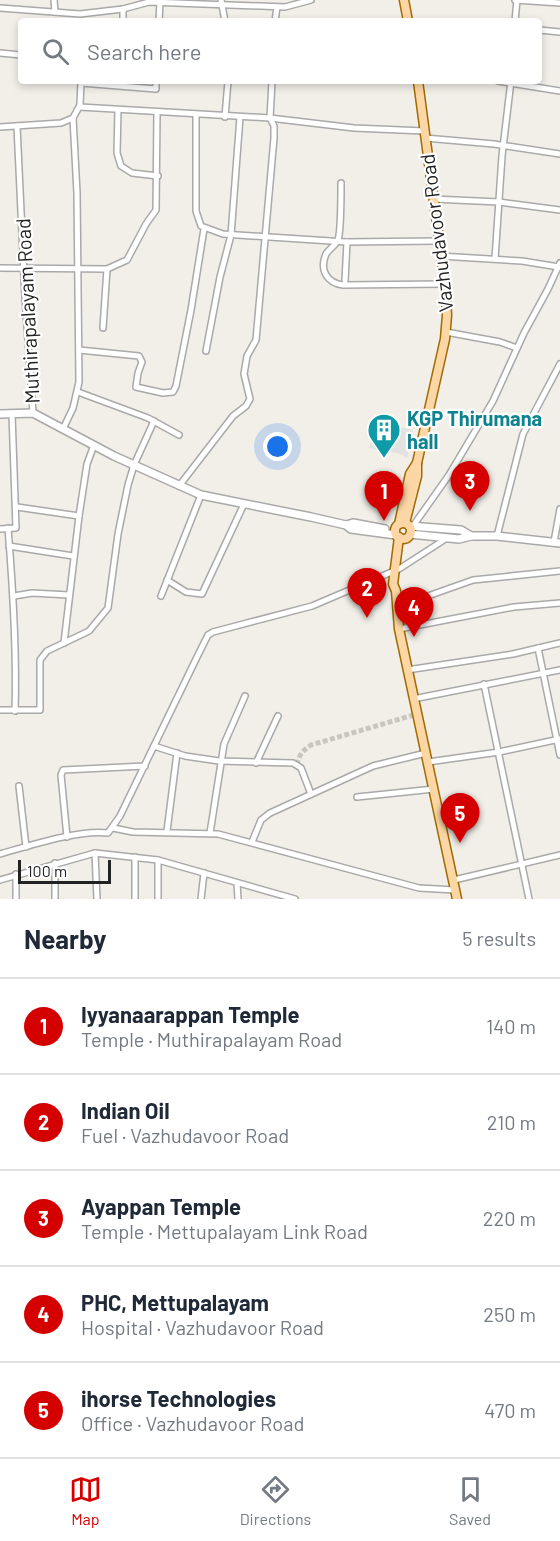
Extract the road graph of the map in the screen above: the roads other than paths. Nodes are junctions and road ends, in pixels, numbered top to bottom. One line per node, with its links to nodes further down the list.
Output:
1 (14, 0): 12 (street)
2 (54, 0): 13 (street)
3 (311, 0): 9 (street)
4 (404, 0): 20 (main road)
5 (516, 0): 8 (street); 21 (street)
6 (160, 2): 7 (street); 11 (street); 17 (street)
7 (221, 2): 9 (street); 18 (street)
8 (560, 3)
9 (277, 6): 19 (street)
10 (0, 8): 12 (street)
11 (123, 9): 14 (street); 16 (street)
12 (14, 10): 13 (street)
13 (55, 12): 14 (street)
14 (80, 14): 15 (street)
15 (80, 18)
16 (123, 18)
17 (159, 18)
18 (224, 18)
19 (275, 18)
20 (407, 18)
21 (515, 18)
22 (542, 30): 23 (street)
23 (560, 32)
24 (0, 52): 25 (street)
25 (18, 55)
26 (81, 84): 35 (street)
27 (120, 84): 28 (street)
28 (156, 84)
29 (228, 84): 39 (street)
30 (272, 84): 42 (street)
31 (418, 84): 45 (main road, Vazhudavoor Road)
32 (511, 84): 46 (street)
33 (521, 84): 34 (street)
34 (560, 92)
35 (80, 107): 36 (street); 41 (street)
36 (118, 110): 37 (street); 48 (street)
37 (157, 112): 38 (street); 48 (street)
38 (196, 115): 39 (street); 53 (street)
39 (225, 117): 40 (street)
40 (240, 117): 42 (street); 54 (street)
41 (73, 118): 43 (street); 64 (street)
42 (270, 118): 45 (street); 55 (street)
43 (17, 126): 44 (street); 62 (street, Muthirapalayam Road)
44 (0, 127)
45 (425, 134): 46 (street); 50 (main road, Vazhudavoor Road)
46 (504, 145): 47 (street); 51 (street)
47 (560, 154)
48 (158, 176): 65 (street)
49 (341, 183): 56 (street)
50 (433, 199): 51 (street); 57 (main road, Vazhudavoor Road)
51 (499, 202): 52 (street); 60 (street)
52 (560, 210)
53 (204, 229): 54 (street); 71 (street)
54 (231, 235): 55 (street); 72 (street)
55 (265, 236): 56 (street); 83 (street)
56 (338, 241): 58 (street); 67 (street)
57 (438, 241): 58 (street); 59 (main road, Vazhudavoor Road)
58 (347, 242): 66 (street)
59 (440, 256): 60 (street); 67 (main road, Vazhudavoor Road)
60 (495, 259): 61 (street)
61 (560, 265): 70 (street)
62 (24, 267): 63 (street); 64 (street); 75 (street, Muthirapalayam Road)
63 (0, 268)
64 (77, 269): 65 (street); 71 (street)
65 (107, 269): 68 (street)
66 (345, 281)
67 (445, 284): 69 (main road, Vazhudavoor Road)
68 (103, 328)
69 (446, 332): 70 (street); 91 (main road, Vazhudavoor Road)
70 (517, 348): 91 (street)
71 (80, 350): 74 (street)
72 (206, 351)
73 (560, 364): 93 (street)
74 (78, 392): 78 (street); 79 (street)
75 (33, 413): 77 (street); 79 (street, Muthirapalayam Road)
76 (0, 414): 77 (street)
77 (12, 414): 86 (street)
78 (154, 421): 80 (street); 82 (street)
79 (63, 429): 81 (street, Muthirapalayam Road)
80 (179, 435)
81 (94, 445): 82 (street, Muthirapalayam Road); 88 (street)
82 (134, 465): 83 (street, Muthirapalayam Road); 107 (street)
83 (181, 486): 84 (street, Muthirapalayam Road)
84 (198, 493): 85 (street, Muthirapalayam Road); 100 (street)
85 (244, 504): 91 (street, Muthirapalayam Road); 100 (street)
86 (17, 507): 88 (street); 90 (street)
87 (560, 509): 95 (street)
88 (79, 516): 97 (street)
89 (0, 528): 90 (street)
90 (8, 528): 96 (street)
91 (403, 530): 92 (street); 94 (street); 98 (main road, Vazhudavoor Road)
92 (471, 536): 93 (street); 94 (street)
93 (497, 536): 95 (street)
94 (447, 538): 98 (street)
95 (557, 542)
96 (9, 546): 97 (street); 102 (street)
97 (73, 556): 101 (street)
98 (396, 570): 105 (main road, Vazhudavoor Road); 120 (street)
99 (560, 571): 105 (street)
100 (167, 580): 103 (street)
101 (69, 595): 102 (street); 107 (street)
102 (14, 596): 117 (street)
103 (161, 596)
104 (560, 603): 106 (street)
105 (396, 607): 106 (main road)
106 (399, 629): 110 (main road)
107 (64, 643): 117 (street)
108 (560, 644): 109 (street)
109 (538, 648): 110 (street); 112 (street)
110 (407, 670): 115 (main road)
111 (560, 670): 112 (street)
112 (543, 673): 113 (street); 119 (street)
113 (484, 684): 115 (street); 121 (street)
114 (245, 696): 125 (street)
115 (413, 699): 124 (main road)
116 (0, 710): 117 (street)
117 (15, 711)
118 (278, 716): 126 (street)
119 (558, 739): 121 (street); 123 (street)
120 (154, 746): 122 (street); 127 (street)
121 (499, 752): 124 (street); 144 (street)
122 (177, 753): 125 (street); 133 (street)
123 (560, 755)
124 (427, 758): 129 (main road); 130 (street)
125 (219, 761): 126 (street); 134 (street)
126 (256, 763): 130 (street)
127 (145, 766): 132 (street); 135 (street)
128 (19, 786): 137 (street)
129 (434, 789): 131 (street); 148 (main road)
130 (311, 794): 136 (street)
131 (357, 797)
132 (113, 828): 133 (street); 135 (street)
133 (167, 831): 134 (street)
134 (210, 833): 136 (street)
135 (67, 837): 137 (street)
136 (252, 842): 150 (street)
137 (26, 847): 139 (street)
138 (95, 853): 141 (street); 143 (street); 154 (street)
139 (0, 854)
140 (560, 855): 144 (street)
141 (135, 857): 142 (street); 155 (street)
142 (158, 860): 145 (street); 156 (street)
143 (55, 863): 146 (street); 153 (street)
144 (523, 864): 148 (street); 160 (street)
145 (204, 873): 149 (street); 157 (street)
146 (16, 874): 147 (street); 152 (street)
147 (0, 880)
148 (454, 880): 150 (main road)
149 (237, 883): 151 (street); 158 (street)
150 (456, 895)
151 (277, 896): 159 (street)
152 (16, 899)
153 (55, 899)
154 (97, 899)
155 (135, 899)
156 (158, 899)
157 (201, 899)
158 (238, 899)
159 (295, 899)
160 (529, 899)

